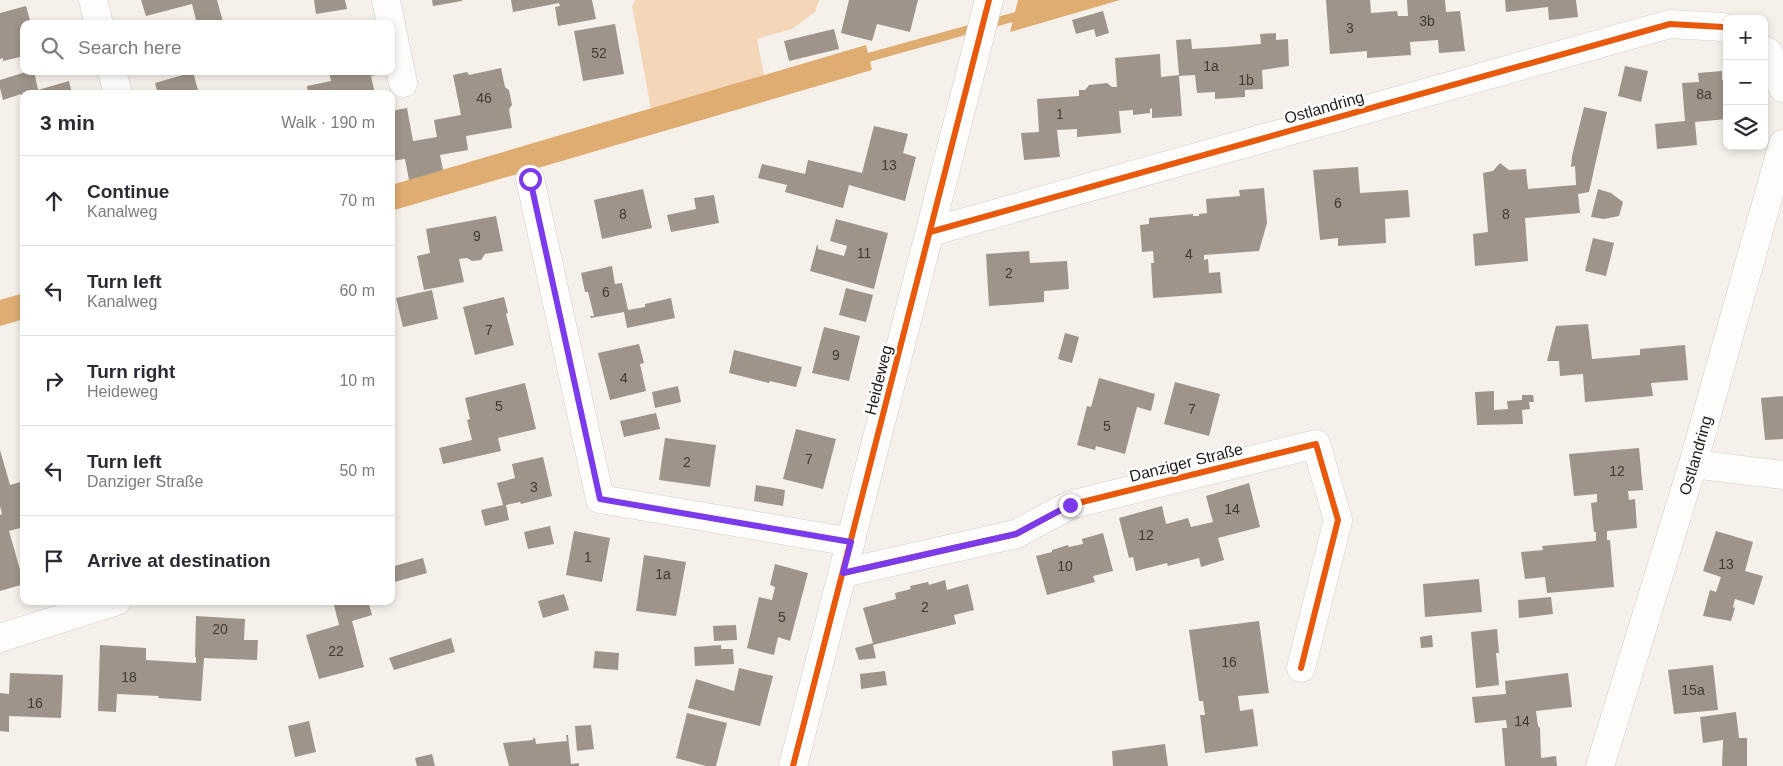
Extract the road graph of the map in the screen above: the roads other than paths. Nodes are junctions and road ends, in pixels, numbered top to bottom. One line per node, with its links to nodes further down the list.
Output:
1 (93, 0): 4 (street)
2 (386, 0): 5 (street)
3 (989, 0): 15 (street, Heideweg)
4 (98, 20)
5 (390, 20)
6 (1723, 27): 15 (street, Ostlandring)
7 (395, 42): 10 (street)
8 (1768, 52): 11 (street)
9 (113, 75): 12 (street)
10 (404, 82)
11 (1783, 88)
12 (117, 90)
13 (1783, 144): 16 (street, Ostlandring)
14 (530, 179): 18 (street)
15 (930, 232): 18 (street, Heideweg)
16 (1693, 464): 17 (street); 24 (street, Ostlandring)
17 (1783, 475)
18 (851, 542): 19 (street, Heideweg)
19 (843, 573): 22 (street, Danziger Straße); 23 (street, Heideweg)
20 (104, 605): 21 (street)
21 (0, 638)
22 (1301, 668)
23 (793, 766)
24 (1600, 766)

